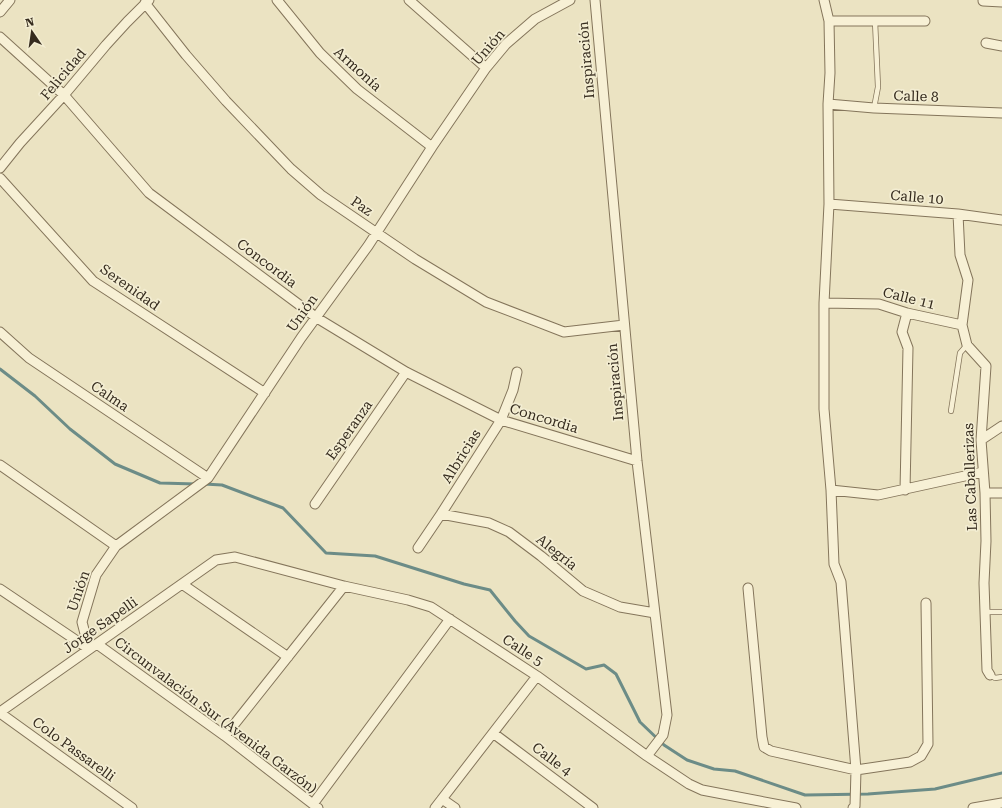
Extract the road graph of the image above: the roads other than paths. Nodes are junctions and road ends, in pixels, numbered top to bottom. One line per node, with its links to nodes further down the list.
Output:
1 (10, 0): 10 (street)
2 (277, 0): 22 (street, Armonía)
3 (410, 0): 17 (street)
4 (570, 0): 17 (street, Unión)
5 (595, 0): 32 (street, Inspiración)
6 (824, 0): 11 (street)
7 (983, 1): 9 (street)
8 (148, 2): 18 (street, Felicidad); 28 (street, Paz)
9 (1002, 2)
10 (0, 12)
11 (829, 21): 12 (street); 19 (street)
12 (875, 21): 13 (street); 20 (lane)
13 (925, 21)
14 (0, 37): 18 (street, Concordia)
15 (986, 43): 16 (street)
16 (1002, 46)
17 (486, 68): 22 (street, Unión)
18 (64, 95): 23 (street, Felicidad); 31 (street, Concordia)
19 (828, 104): 20 (street, Calle 8); 25 (street)
20 (874, 108): 21 (street, Calle 8)
21 (1002, 113)
22 (432, 147): 28 (street, Unión)
23 (0, 168)
24 (0, 178): 38 (street, Serenidad)
25 (829, 204): 26 (street, Calle 10); 29 (street)
26 (958, 214): 27 (street, Calle 10); 33 (street, Las Caballerizas)
27 (1002, 220)
28 (376, 233): 31 (street, Unión); 32 (street, Paz)
29 (824, 303): 30 (street, Calle 11); 47 (street)
30 (907, 313): 33 (street, Calle 11); 48 (street)
31 (316, 317): 36 (street, Concordia); 38 (street, Unión)
32 (624, 325): 43 (street, Inspiración)
33 (962, 325): 35 (street, Las Caballerizas)
34 (0, 332): 46 (street, Calma)
35 (967, 345): 39 (lane); 42 (street, Las Caballerizas)
36 (406, 372): 40 (street, Concordia); 51 (street, Esperanza)
37 (517, 372): 40 (street, Albricias)
38 (265, 393): 46 (street, Unión)
39 (951, 411)
40 (500, 420): 43 (street, Concordia); 52 (street, Albricias)
41 (1002, 426): 42 (street)
42 (981, 440): 45 (street, Las Caballerizas)
43 (636, 461): 63 (street, Inspiración)
44 (0, 465): 53 (street)
45 (983, 472): 48 (street); 49 (street, Las Caballerizas)
46 (208, 478): 53 (street, Unión)
47 (831, 490): 48 (street); 75 (street)
48 (906, 490)
49 (985, 493): 50 (street); 61 (street, Las Caballerizas)
50 (1002, 493)
51 (315, 504)
52 (442, 514): 54 (street, Albricias); 63 (street, Alegría)
53 (116, 546): 66 (street, Unión)
54 (418, 548)
55 (216, 560): 56 (street, Jorge Sapelli); 57 (street, Calle 5)
56 (182, 584): 65 (street, Jorge Sapelli); 67 (street)
57 (344, 586): 64 (street, Calle 5); 67 (street)
58 (748, 588): 75 (street)
59 (0, 589): 66 (street)
60 (926, 603): 75 (street)
61 (985, 612): 62 (lane); 69 (street, Las Caballerizas)
62 (1002, 612)
63 (654, 613): 74 (street, Inspiración)
64 (450, 619): 68 (street, Calle 5); 79 (street)
65 (97, 644): 66 (street, Jorge Sapelli); 73 (street, Circunvalación Sur (Avenida Garzón))
66 (89, 649): 71 (street, Jorge Sapelli)
67 (288, 657): 73 (street)
68 (536, 676): 72 (street); 74 (street, Calle 5)
69 (990, 676): 70 (lane)
70 (1002, 677)
71 (0, 712): 81 (street, Colo Passarelli)
72 (493, 733): 76 (street); 84 (street, Calle 4)
73 (225, 736): 79 (street, Circunvalación Sur (Avenida Garzón))
74 (647, 756): 85 (street, Calle 5)
75 (856, 770): 77 (street)
76 (442, 799): 82 (street); 83 (street)
77 (854, 803)
78 (1002, 803): 80 (street)
79 (316, 806)
80 (989, 807): 86 (street)
81 (132, 808)
82 (435, 808)
83 (455, 808)
84 (593, 808)
85 (796, 808)
86 (973, 808)

